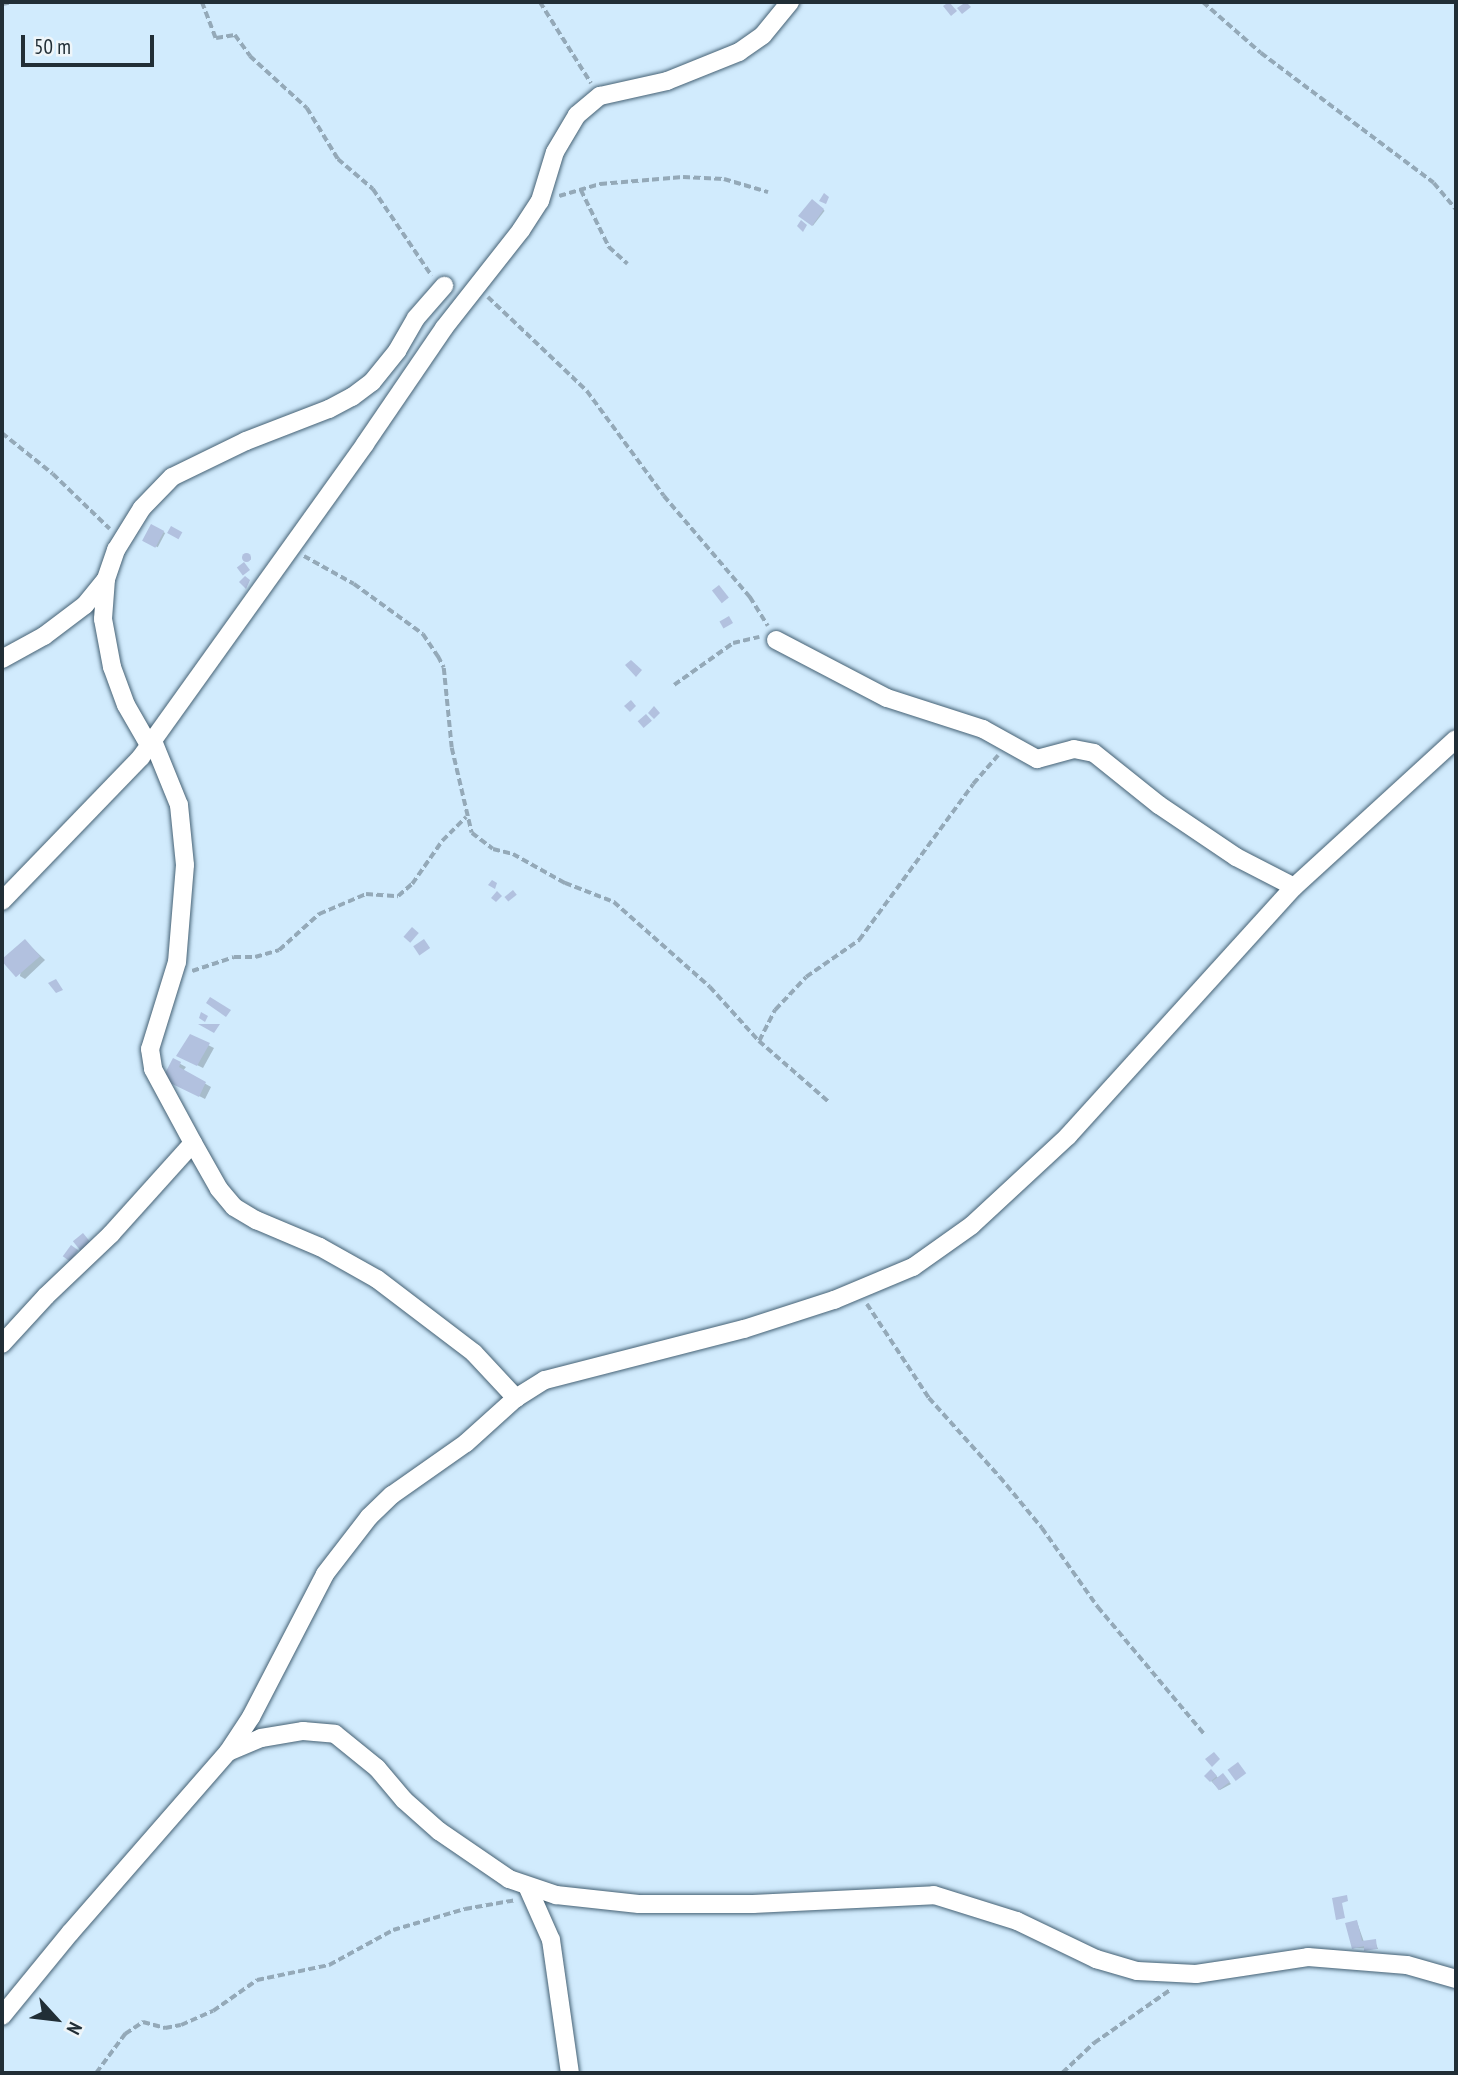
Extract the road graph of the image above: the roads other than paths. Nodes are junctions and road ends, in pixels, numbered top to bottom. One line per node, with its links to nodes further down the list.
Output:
1 (790, 2): 7 (street)
2 (444, 286): 3 (street)
3 (106, 579): 5 (street); 7 (street)
4 (776, 640): 8 (street)
5 (2, 659)
6 (1456, 739): 8 (street)
7 (151, 743): 9 (street); 10 (street)
8 (1294, 887): 12 (street)
9 (2, 901)
10 (193, 1143): 11 (street); 12 (street)
11 (2, 1344)
12 (516, 1398): 13 (street)
13 (228, 1752): 14 (street); 16 (street)
14 (530, 1893): 15 (street); 17 (street)
15 (1456, 1979)
16 (2, 2017)
17 (570, 2073)

